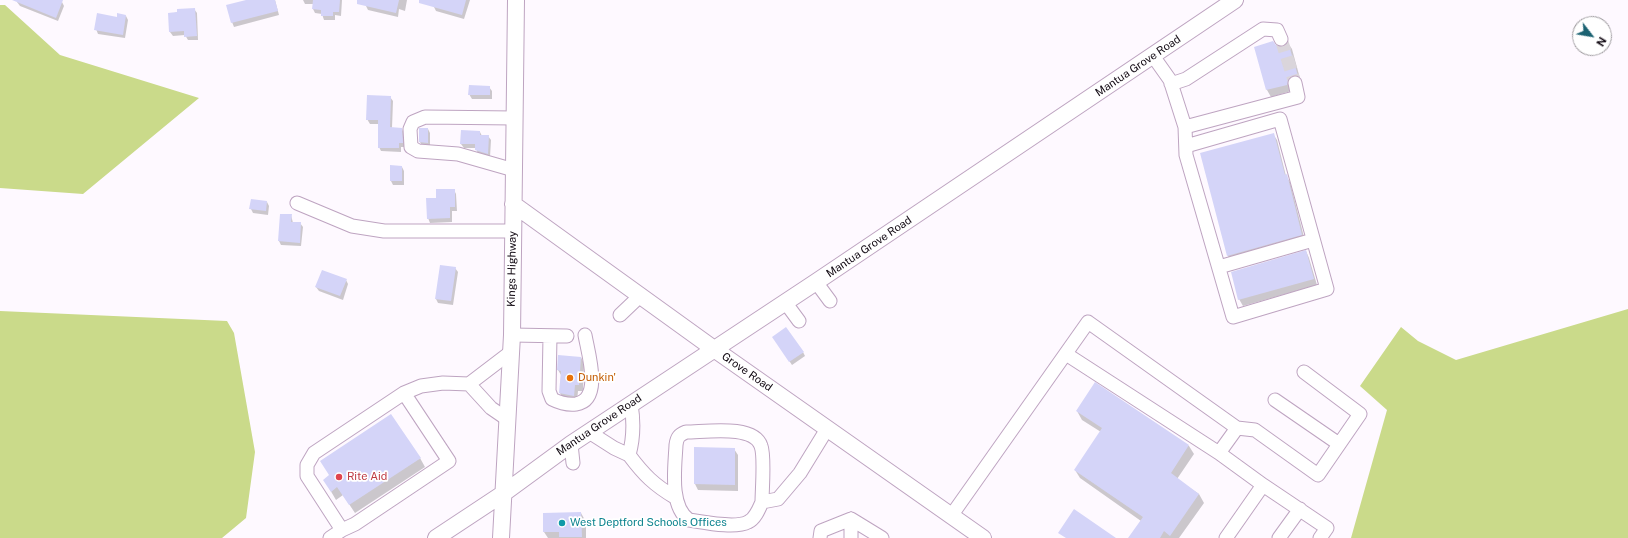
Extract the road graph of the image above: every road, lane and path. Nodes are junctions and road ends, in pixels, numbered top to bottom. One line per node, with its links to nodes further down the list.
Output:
1 (516, 0): 7 (main road, Kings Highway)
2 (1235, 0): 4 (main road, Mantua Grove Road)
3 (1281, 39): 6 (street)
4 (1153, 56): 6 (street); 16 (main road, Mantua Grove Road)
5 (1295, 82): 8 (street)
6 (1171, 84): 8 (street)
7 (514, 118): 10 (main road, Kings Highway); 10 (street)
8 (1185, 127): 9 (street)
9 (1186, 146): 14 (street); 15 (street)
10 (514, 170): 12 (main road, Kings Highway)
11 (297, 203): 13 (street)
12 (513, 204): 13 (main road, Kings Highway); 17 (main road, Grove Road)
13 (513, 231): 22 (main road, Kings Highway)
14 (1313, 240): 15 (street); 15 (street)
15 (1219, 267)
16 (816, 282): 18 (main road, Mantua Grove Road); 19 (street)
17 (641, 295): 20 (street); 26 (main road, Grove Road)
18 (785, 302): 21 (street); 26 (main road, Mantua Grove Road)
19 (830, 302)
20 (620, 315)
21 (799, 321)
22 (512, 335): 23 (street); 27 (main road, Kings Highway)
23 (550, 336): 24 (street); 25 (street)
24 (567, 336)
25 (585, 336)
26 (714, 349): 33 (main road, Mantua Grove Road); 36 (main road, Grove Road)
27 (511, 352): 30 (street); 34 (main road, Kings Highway)
28 (1066, 354): 35 (street); 40 (street); 48 (street)
29 (1304, 372): 39 (street)
30 (469, 384): 31 (street); 34 (street)
31 (404, 393): 50 (street); 50 (street)
32 (1275, 400): 39 (street)
33 (631, 404): 37 (main road, Mantua Grove Road); 41 (street)
34 (507, 419): 44 (main road, Kings Highway)
35 (1237, 428): 39 (street); 40 (street)
36 (827, 429): 46 (street); 48 (main road, Grove Road)
37 (589, 432): 38 (main road, Mantua Grove Road); 41 (street)
38 (571, 444): 42 (street); 44 (main road, Mantua Grove Road)
39 (1339, 444)
40 (1219, 453): 43 (street)
41 (629, 455): 45 (street)
42 (573, 463)
43 (1264, 485): 47 (street); 58 (street)
44 (504, 493): 52 (main road, Mantua Grove Road); 53 (main road, Kings Highway)
45 (676, 498): 46 (street); 46 (street)
46 (762, 502)
47 (1300, 509): 59 (street); 60 (street)
48 (951, 516): 57 (main road, Grove Road)
49 (851, 519): 54 (street); 55 (street); 56 (street)
50 (342, 530): 51 (street)
51 (330, 538)
52 (436, 538)
53 (501, 538)
54 (820, 538)
55 (851, 538)
56 (882, 538)
57 (983, 538)
58 (1226, 538)
59 (1279, 538)
60 (1320, 538)

